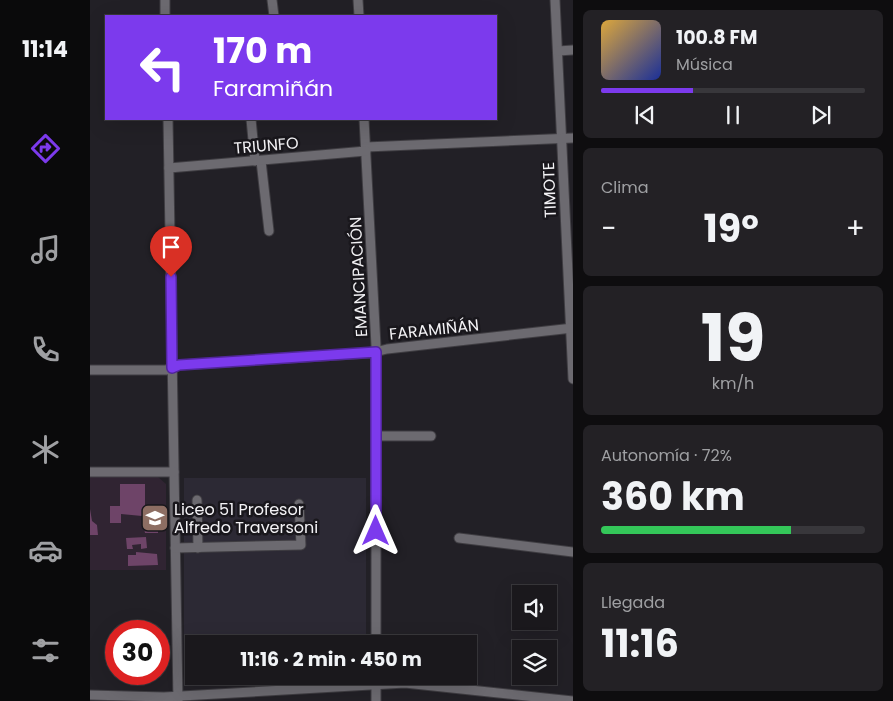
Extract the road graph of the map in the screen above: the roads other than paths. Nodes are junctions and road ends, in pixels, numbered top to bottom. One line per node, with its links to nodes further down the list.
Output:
1 (165, 0): 5 (street)
2 (272, 0): 6 (street)
3 (358, 0): 7 (street)
4 (555, 0): 9 (street, TIMOTE)
5 (165, 15)
6 (274, 15)
7 (359, 15)
8 (573, 50): 9 (street)
9 (558, 51): 13 (street, TIMOTE)
10 (168, 120): 17 (street)
11 (251, 120): 16 (street)
12 (364, 120): 15 (street, EMANCIPACIÓN)
13 (562, 138): 14 (street, TRIUNFO); 15 (street, TRIUNFO); 19 (street, TIMOTE)
14 (573, 138)
15 (366, 149): 16 (street, TRIUNFO); 20 (street, EMANCIPACIÓN)
16 (258, 161): 17 (street, TRIUNFO); 18 (street)
17 (169, 168): 21 (street)
18 (269, 231)
19 (572, 328): 20 (street, FARAMIÑÁN); 23 (street, TIMOTE)
20 (376, 352): 21 (street, FARAMIÑÁN); 24 (street, EMANCIPACIÓN)
21 (172, 368): 22 (street, FARAMIÑÁN); 27 (street)
22 (90, 370)
23 (573, 379)
24 (376, 436): 25 (street); 34 (street, EMANCIPACIÓN)
25 (431, 436)
26 (90, 472): 27 (street)
27 (174, 472): 31 (street)
28 (197, 500): 32 (street)
29 (300, 504): 32 (street)
30 (459, 538): 33 (street)
31 (176, 548): 32 (street); 39 (street)
32 (198, 548)
33 (573, 552)
34 (376, 635)
35 (321, 685): 39 (street)
36 (376, 685): 40 (street)
37 (424, 685): 41 (street)
38 (90, 695): 39 (street)
39 (178, 698)
40 (376, 701)
41 (573, 701)

